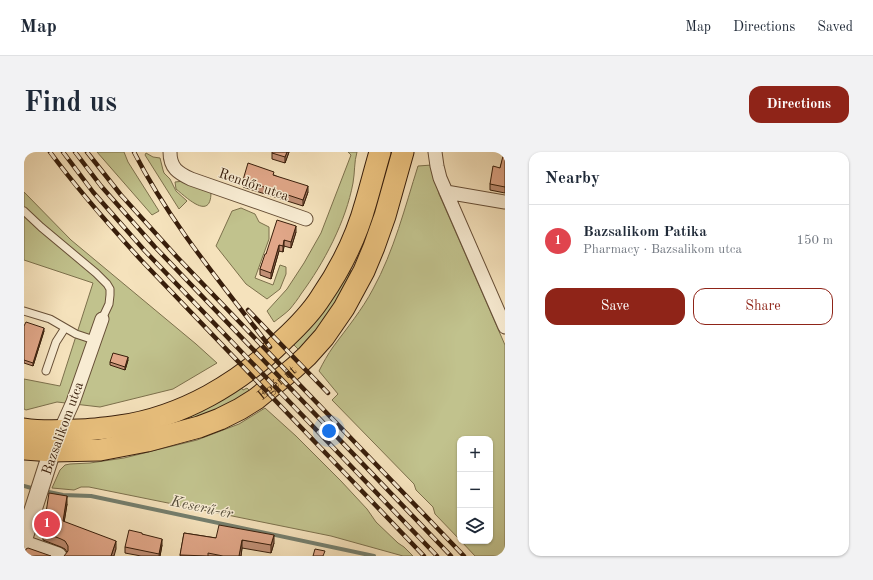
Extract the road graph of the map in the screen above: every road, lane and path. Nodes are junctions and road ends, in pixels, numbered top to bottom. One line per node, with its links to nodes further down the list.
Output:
1 (170, 152): 8 (street, Rendőr utca)
2 (380, 152): 16 (main road, Egér út)
3 (403, 152): 18 (main road, Egér út)
4 (435, 152): 5 (street)
5 (446, 192): 6 (street); 11 (street)
6 (505, 202)
7 (24, 211): 10 (lane)
8 (306, 219)
9 (24, 311): 12 (lane)
10 (102, 319): 13 (street, Bazsalikom utca)
11 (505, 327)
12 (65, 328): 13 (lane); 14 (lane)
13 (94, 340): 16 (street, Bazsalikom utca)
14 (46, 371)
15 (24, 429): 16 (main road, Egér út)
16 (60, 431): 18 (street, Bazsalikom utca)
17 (24, 449): 18 (main road, Egér út)
18 (52, 451): 19 (street, Bazsalikom utca)
19 (24, 538)
20 (24, 544): 21 (street)
21 (58, 556)

